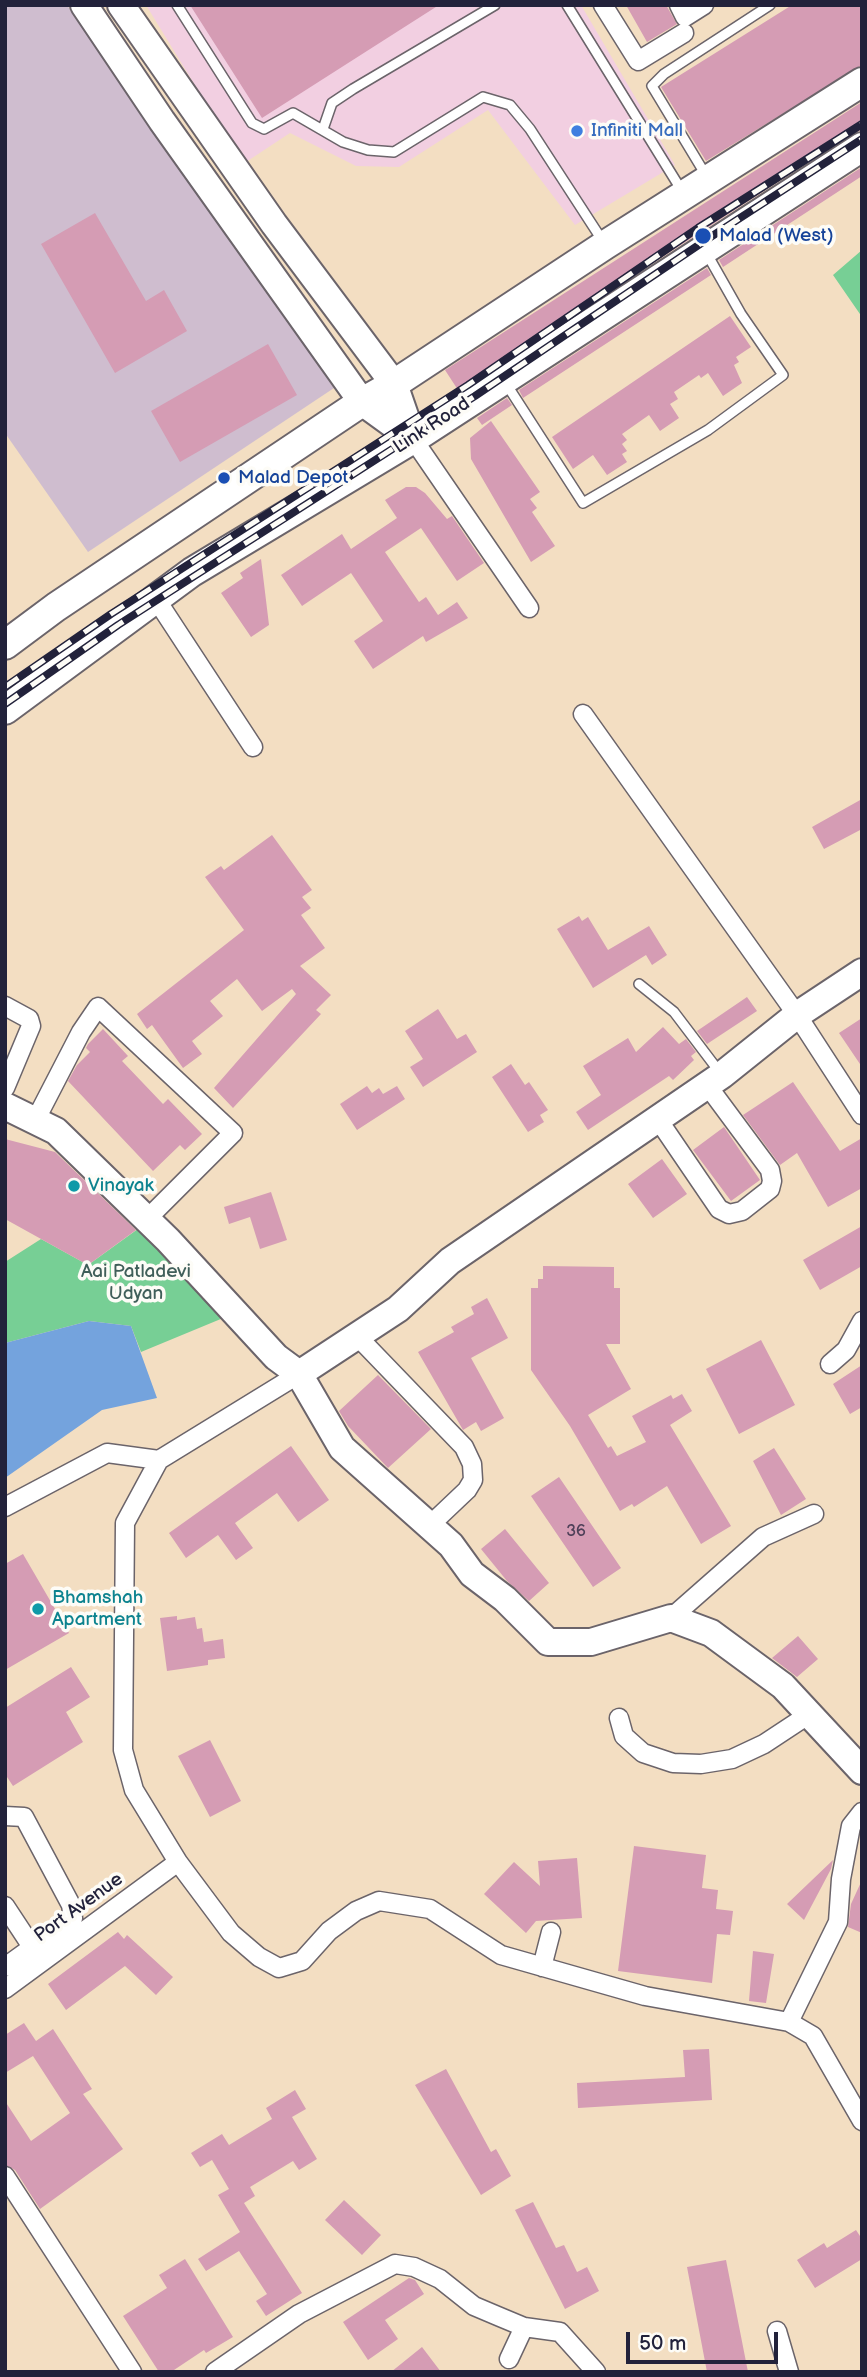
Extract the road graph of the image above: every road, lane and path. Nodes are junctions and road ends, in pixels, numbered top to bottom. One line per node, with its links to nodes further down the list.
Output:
1 (84, 5): 13 (street)
2 (121, 5): 12 (street)
3 (177, 5): 14 (lane)
4 (495, 5): 14 (lane)
5 (567, 5): 17 (lane)
6 (603, 5): 10 (street)
7 (679, 5): 8 (street)
8 (704, 5)
9 (770, 5): 16 (lane)
10 (684, 33)
11 (862, 82): 16 (main road)
12 (189, 102): 13 (street); 21 (street)
13 (162, 121): 22 (street)
14 (323, 129): 18 (lane)
15 (862, 147): 19 (main road, Link Road)
16 (708, 180): 17 (main road)
17 (685, 195): 18 (main road)
18 (605, 245): 21 (main road)
19 (704, 250): 20 (main road, Link Road); 20 (lane)
20 (504, 380): 23 (main road, Link Road)
21 (394, 384): 22 (main road); 23 (street)
22 (362, 402): 23 (street); 26 (main road)
23 (413, 439): 24 (main road, Link Road); 25 (street)
24 (156, 599): 27 (main road, Link Road); 29 (street)
25 (529, 608)
26 (5, 645)
27 (5, 710)
28 (583, 714): 33 (street)
29 (253, 747)
30 (862, 972): 33 (street)
31 (639, 984): 34 (lane)
32 (5, 1006): 35 (street)
33 (797, 1015): 34 (street); 37 (street)
34 (715, 1080): 38 (street); 38 (street)
35 (5, 1088)
36 (5, 1106): 39 (street)
37 (862, 1115)
38 (657, 1118): 42 (street)
39 (35, 1121): 40 (street); 40 (street)
40 (146, 1220): 44 (street)
41 (862, 1321): 43 (street)
42 (357, 1336): 44 (street); 48 (street)
43 (830, 1364)
44 (299, 1374): 45 (street); 48 (street)
45 (159, 1460): 46 (street); 55 (street)
46 (5, 1507)
47 (814, 1514): 49 (street)
48 (428, 1527): 49 (street)
49 (671, 1618): 50 (street)
50 (811, 1713): 51 (street); 52 (street)
51 (619, 1717)
52 (860, 1766)
53 (862, 1812): 62 (street)
54 (5, 1816): 58 (street)
55 (178, 1863): 58 (street, Port Avenue); 60 (street)
56 (5, 1906): 58 (street)
57 (551, 1932): 60 (street)
58 (37, 1954): 59 (street); 61 (street, Port Avenue)
59 (5, 1967)
60 (542, 1967): 62 (street)
61 (5, 1989)
62 (789, 2022): 63 (street)
63 (862, 2121)
64 (5, 2176): 68 (street)
65 (524, 2327): 67 (street); 69 (street); 70 (street)
66 (777, 2330): 71 (street)
67 (509, 2359)
68 (132, 2372)
69 (215, 2372)
70 (596, 2372)
71 (789, 2372)

